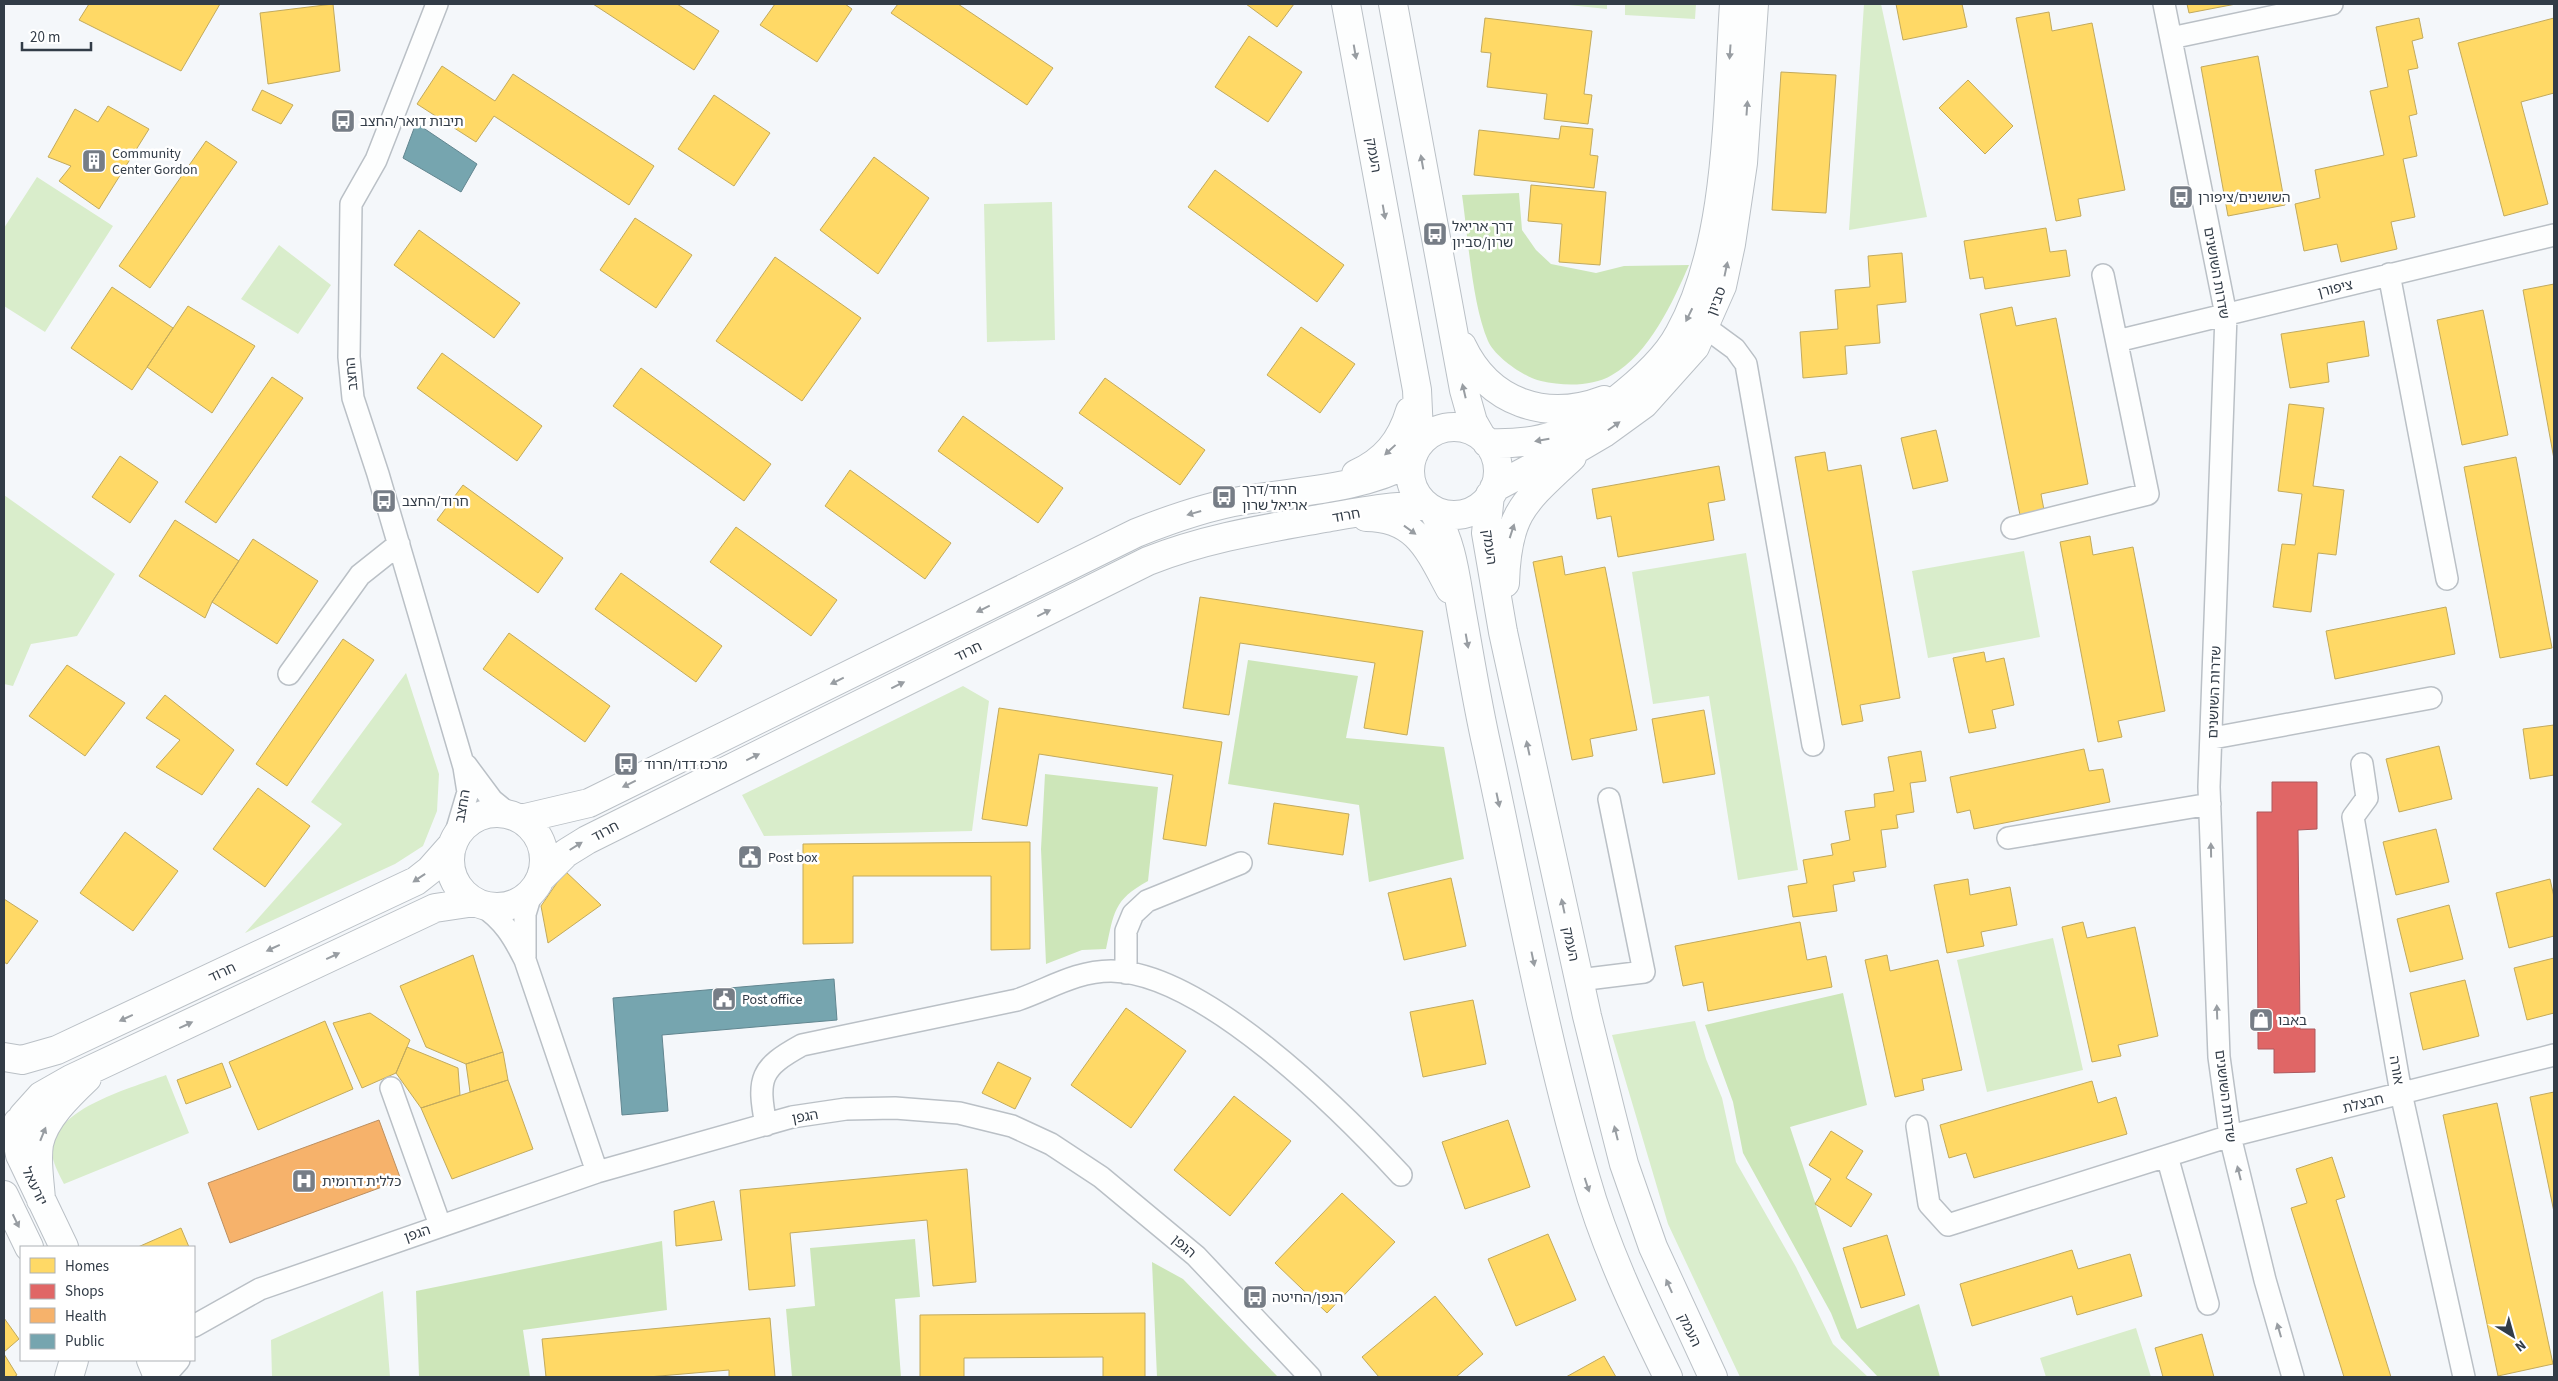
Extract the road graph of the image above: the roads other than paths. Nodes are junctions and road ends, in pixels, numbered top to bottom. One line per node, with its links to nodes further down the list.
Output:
1 (437, 4): 26 (street, החצב)
2 (1346, 4): 17 (street, העמק, one-way to 17)
3 (1393, 4): 13 (street, one-way to 3)
4 (1734, 4): 16 (street, סביון, one-way to 16)
5 (1754, 4): 14 (street, סביון, one-way to 5)
6 (2164, 4): 8 (street, שדרות השושנים)
7 (2332, 4): 8 (street)
8 (2171, 38): 12 (street, שדרות השושנים)
9 (2554, 235): 11 (street, ציפורן)
10 (2103, 274): 15 (street)
11 (2389, 274): 12 (street, ציפורן); 27 (street)
12 (2226, 315): 15 (street, ציפורן); 32 (street, שדרות השושנים)
13 (1452, 325): 16 (street); 18 (street, one-way to 13)
14 (1705, 327): 19 (street, סביון, one-way to 14); 33 (street)
15 (2117, 341): 25 (street)
16 (1631, 389): 18 (street, סביון, one-way to 18)
17 (1417, 390): 20 (street, העמק); 21 (street, one-way to 21)
18 (1484, 440): 20 (street); 22 (street)
19 (1586, 443): 22 (street, סביון); 29 (street, one-way to 19)
20 (1412, 458): 21 (street); 23 (street)
21 (1330, 486): 38 (street, one-way to 38)
22 (1492, 492): 23 (street); 29 (street, העמק)
23 (1430, 508): 24 (street, חרוד); 28 (street)
24 (1329, 517): 28 (street, one-way to 28); 42 (street, חרוד, one-way to 24)
25 (2012, 528)
26 (399, 544): 30 (street); 34 (street, החצב)
27 (2447, 579)
28 (1461, 610): 73 (street, one-way to 73)
29 (1504, 632): 46 (street, העמק, one-way to 29)
30 (289, 674)
31 (2431, 698): 32 (street)
32 (2213, 738): 37 (street, שדרות השושנים)
33 (1813, 744)
34 (458, 746): 38 (street, החצב); 40 (street, החצב)
35 (2362, 764): 51 (street, אורה)
36 (1609, 799): 46 (street)
37 (2210, 804): 39 (street); 55 (street, שדרות השושנים, one-way to 37)
38 (515, 816): 40 (street); 42 (street)
39 (2008, 838)
40 (454, 840): 43 (street); 48 (street, חרוד, one-way to 48)
41 (1241, 864): 45 (street)
42 (536, 885): 43 (street); 44 (street)
43 (478, 904): 44 (street); 49 (street, one-way to 43)
44 (525, 960): 57 (street)
45 (1126, 973): 53 (street); 58 (street)
46 (1579, 980): 74 (street, העמק, one-way to 46)
47 (2554, 1055): 51 (street, חבצלת)
48 (4, 1057): 52 (street, יזרעאל)
49 (101, 1065): 52 (street); 60 (street, one-way to 49)
50 (391, 1088): 61 (street)
51 (2401, 1093): 55 (street, חבצלת); 76 (street, אורה)
52 (15, 1124): 60 (street, יזרעאל)
53 (766, 1124): 57 (street, הגפן); 72 (street, הגפן)
54 (1917, 1126): 56 (street, חבצלת)
55 (2230, 1136): 56 (street, חבצלת); 75 (street, שדרות השושנים, one-way to 55)
56 (2167, 1156): 64 (street)
57 (598, 1172): 61 (street, הגפן)
58 (1400, 1175)
59 (4, 1195): 62 (street, one-way to 62)
60 (41, 1200): 63 (street, יזרעאל)
61 (440, 1225): 65 (street, הגפן)
62 (29, 1246)
63 (64, 1246)
64 (2208, 1304)
65 (234, 1305): 66 (street, הגפן); 67 (street, הגפן)
66 (195, 1325)
67 (195, 1340)
68 (151, 1361): 70 (street)
69 (178, 1361): 71 (street)
70 (158, 1377)
71 (164, 1377)
72 (1310, 1377)
73 (1668, 1377)
74 (1713, 1377)
75 (2293, 1377)
76 (2464, 1377)

